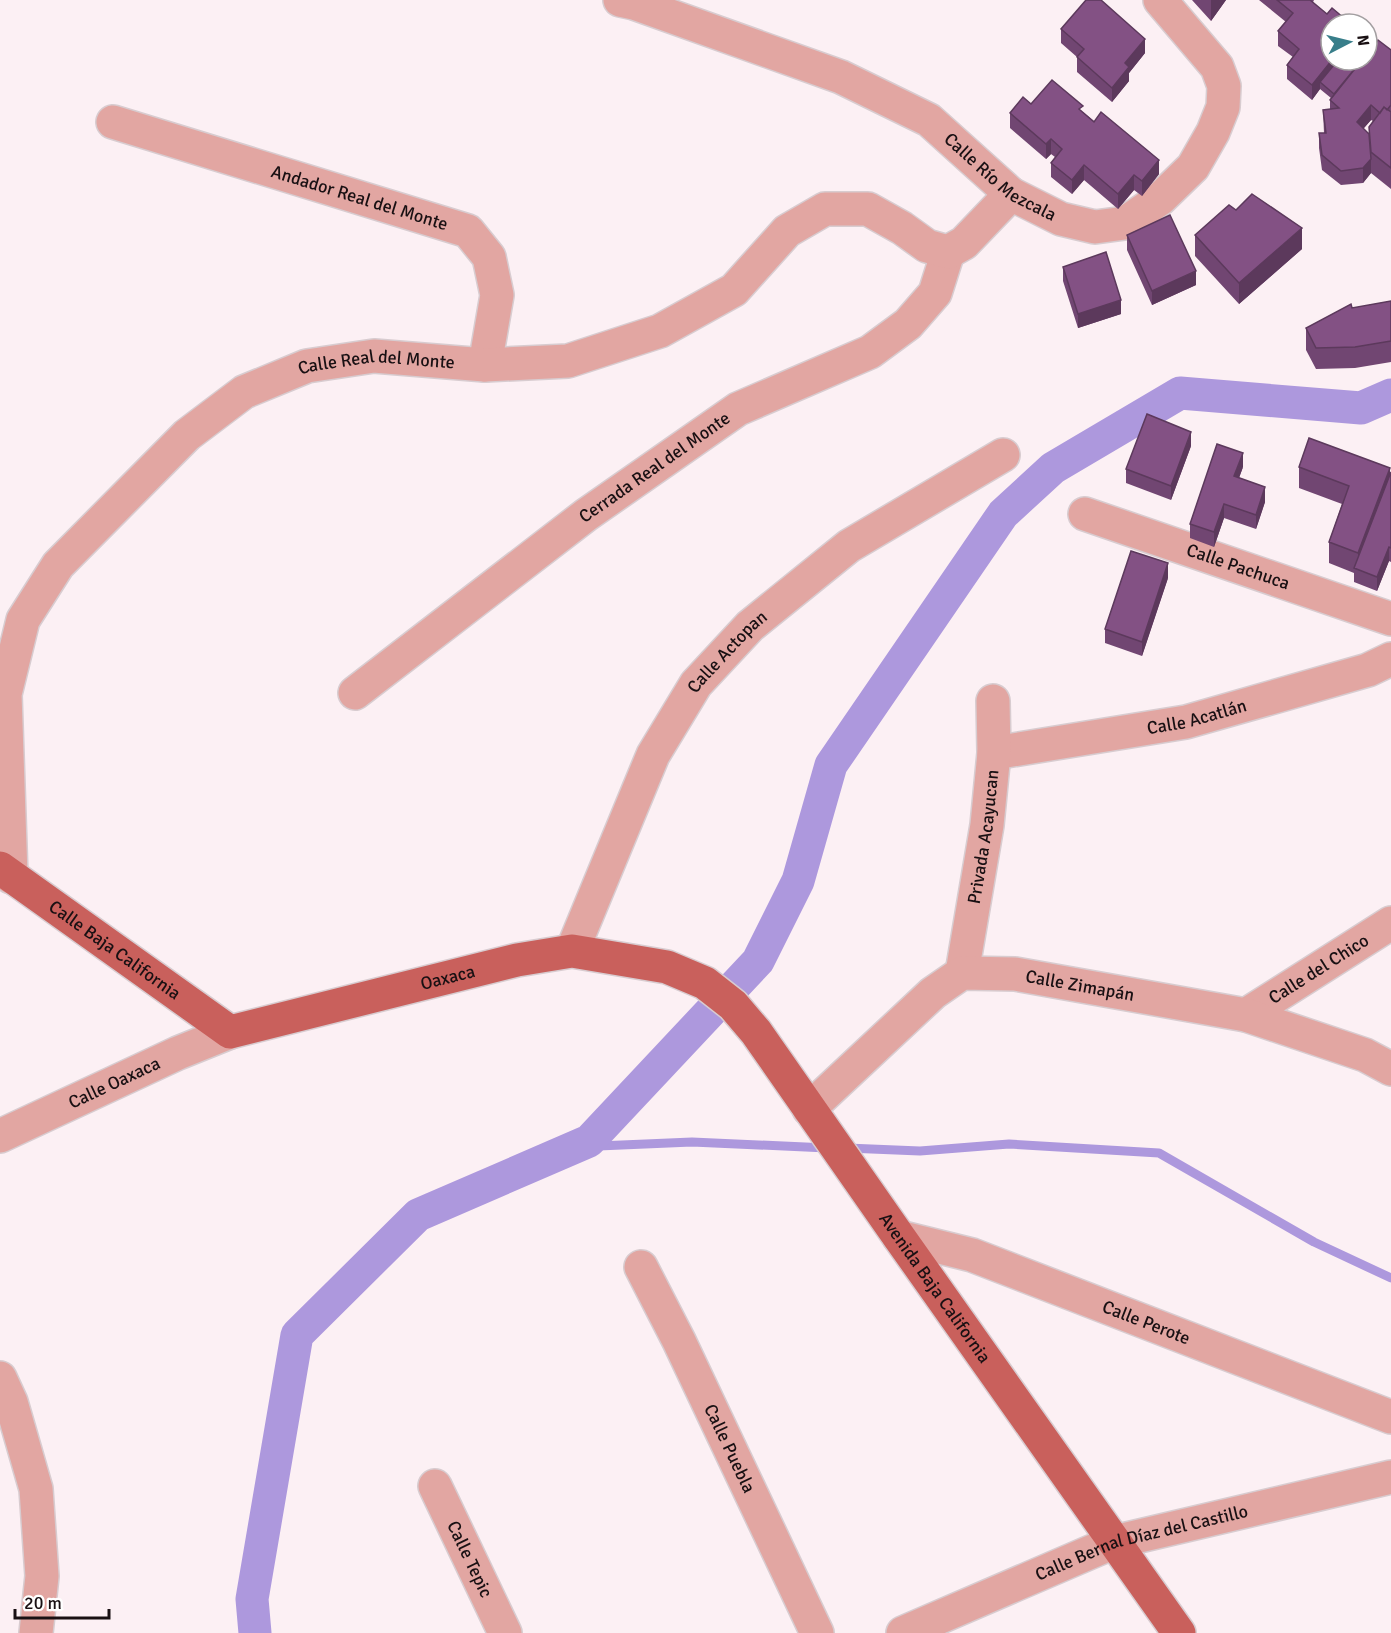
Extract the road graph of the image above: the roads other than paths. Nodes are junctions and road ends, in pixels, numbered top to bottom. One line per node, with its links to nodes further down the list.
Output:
1 (620, 0): 4 (street, Calle Río Mezcala)
2 (1160, 0): 4 (street, Calle Río Mezcala)
3 (113, 122): 6 (street, Andador Real del Monte)
4 (1011, 194): 5 (street)
5 (948, 252): 6 (street, Calle Real del Monte); 11 (street, Cerrada Real del Monte)
6 (485, 365): 14 (street, Calle Real del Monte)
7 (1003, 455): 16 (street, Calle Actopan)
8 (1084, 514): 9 (street, Calle Pachuca)
9 (1391, 619)
10 (1391, 659): 13 (street, Calle Acatlán)
11 (355, 693)
12 (993, 701): 13 (street, Privada Acayucan)
13 (994, 753): 18 (street, Privada Acayucan)
14 (5, 873): 20 (main road, Calle Baja California)
15 (1391, 922): 19 (street, Calle del Chico)
16 (572, 951): 17 (main road, Oaxaca); 20 (main road, Oaxaca)
17 (667, 967): 22 (main road, Avenida Baja California)
18 (962, 973): 19 (street, Calle Zimapán); 22 (street)
19 (1246, 1015): 21 (street, Calle Zimapán)
20 (230, 1032): 23 (street, Calle Oaxaca)
21 (1391, 1069)
22 (816, 1118): 24 (main road, Avenida Baja California)
23 (0, 1136)
24 (899, 1237): 27 (street, Calle Perote); 30 (main road, Avenida Baja California)
25 (640, 1266): 33 (street, Calle Puebla)
26 (0, 1378): 31 (street)
27 (1391, 1417)
28 (1391, 1477): 30 (street, Calle Bernal Díaz del Castillo)
29 (435, 1486): 32 (street, Calle Tepic)
30 (1114, 1542): 34 (street, Calle Bernal Díaz del Castillo); 35 (main road, Avenida Baja California)
31 (36, 1633)
32 (505, 1633)
33 (817, 1633)
34 (903, 1633)
35 (1179, 1633)

